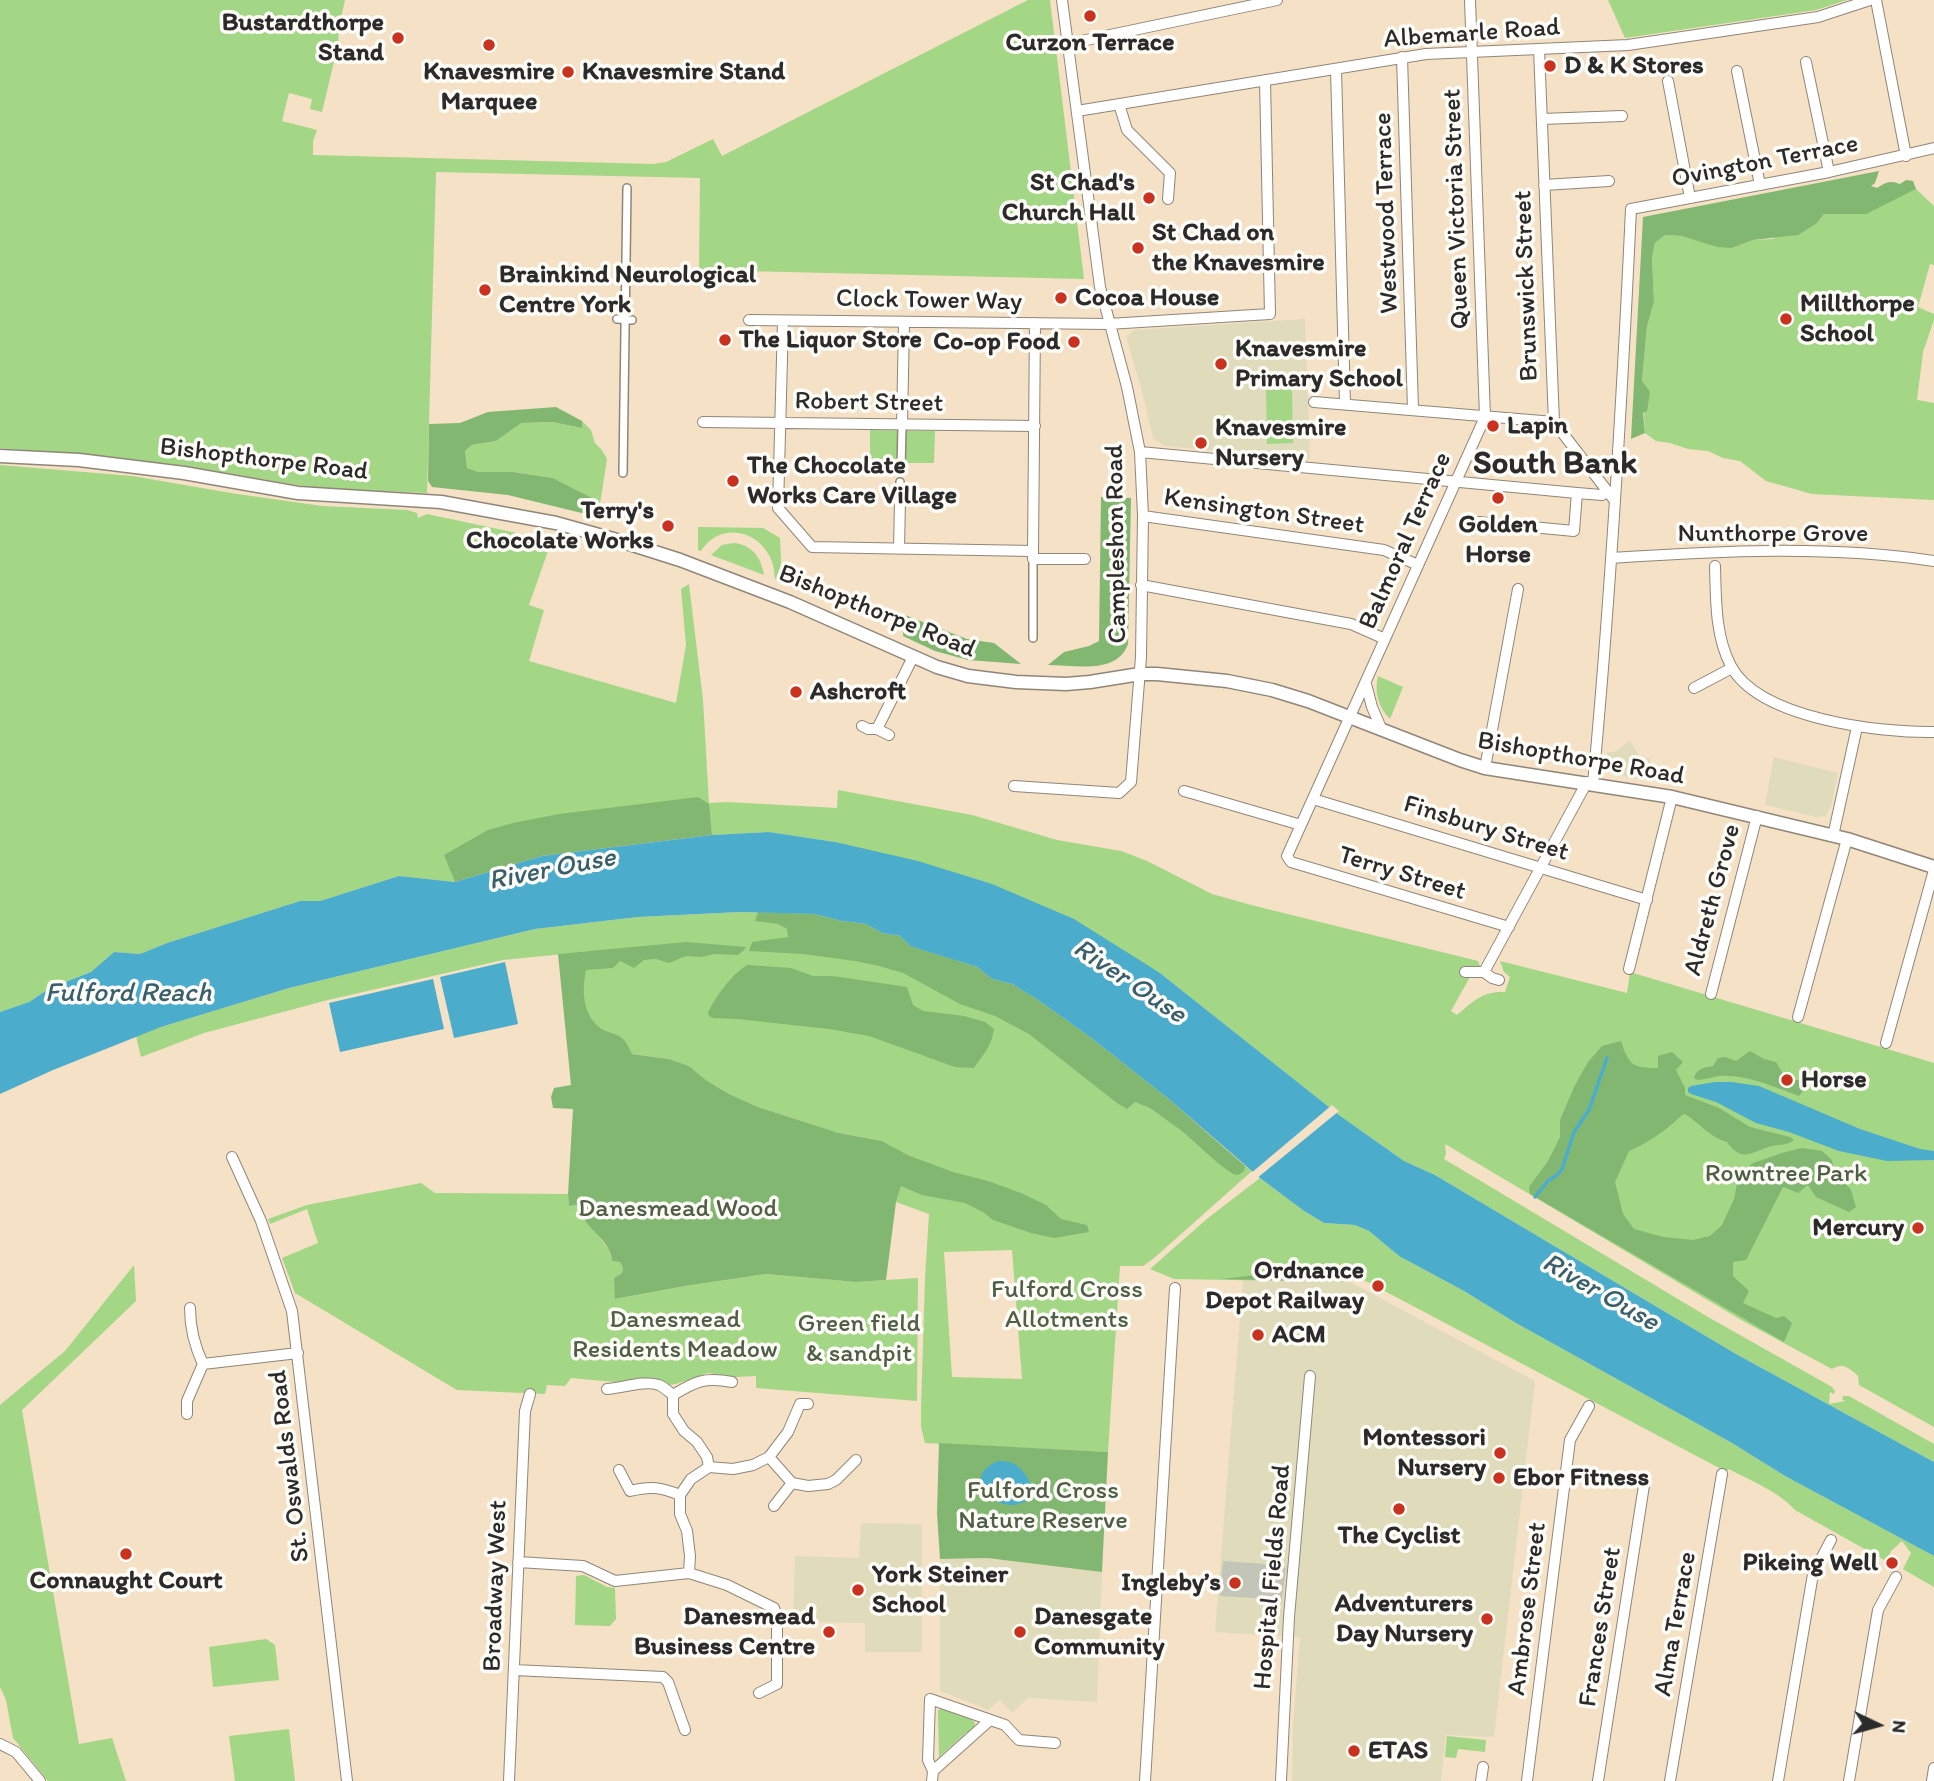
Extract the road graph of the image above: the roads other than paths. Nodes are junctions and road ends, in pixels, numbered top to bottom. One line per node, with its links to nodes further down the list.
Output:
1 (1062, 0): 6 (street, Campleshon Road)
2 (1277, 0): 6 (street)
3 (1470, 0): 8 (street, Queen Victoria Street)
4 (1870, 0): 7 (street, Albemarle Road)
5 (1876, 0): 20 (street)
6 (1067, 44): 16 (street, Campleshon Road)
7 (1539, 49): 8 (street, Albemarle Road); 18 (street, Brunswick Street)
8 (1472, 52): 9 (street, Albemarle Road); 36 (street, Queen Victoria Street)
9 (1402, 57): 11 (street, Albemarle Road); 35 (street, Westwood Terrace)
10 (1806, 62): 21 (street)
11 (1336, 69): 13 (street, Albemarle Road); 34 (street)
12 (1737, 71): 24 (street)
13 (1265, 80): 15 (street, Albemarle Road); 32 (street, Clock Tower Way)
14 (1668, 81): 26 (street)
15 (1119, 104): 16 (street, Albemarle Road); 27 (street)
16 (1077, 111): 32 (street, Campleshon Road)
17 (1622, 116): 18 (street)
18 (1542, 119): 23 (street, Brunswick Street)
19 (1934, 148): 20 (street, Ovington Terrace)
20 (1906, 156): 21 (street, Ovington Terrace)
21 (1829, 172): 24 (street, Ovington Terrace)
22 (1609, 181): 23 (street)
23 (1544, 185): 38 (street, Brunswick Street)
24 (1760, 186): 26 (street, Ovington Terrace)
25 (627, 188): 45 (street)
26 (1690, 198): 51 (street, Ovington Terrace)
27 (1168, 199)
28 (750, 320): 29 (street, Clock Tower Way)
29 (783, 321): 30 (street, Clock Tower Way); 39 (street)
30 (904, 322): 31 (street, Clock Tower Way); 40 (street)
31 (1035, 323): 32 (street, Clock Tower Way); 41 (street)
32 (1108, 324): 42 (street, Campleshon Road)
33 (1314, 402): 34 (street)
34 (1345, 404): 35 (street)
35 (1413, 410): 36 (street)
36 (1485, 417): 38 (street); 46 (street, Balmoral Terrace)
37 (703, 422): 39 (street, Robert Street)
38 (1554, 422): 48 (street)
39 (780, 423): 40 (street, Robert Street); 54 (street)
40 (902, 425): 41 (street, Robert Street); 44 (street)
41 (1035, 426): 55 (street)
42 (1140, 452): 46 (street); 52 (street, Campleshon Road)
43 (0, 456): 65 (street, Bishopthorpe Road)
44 (901, 471)
45 (623, 473)
46 (1456, 481): 49 (street); 59 (street, Balmoral Terrace)
47 (900, 482): 50 (street)
48 (1608, 491): 49 (street); 51 (street)
49 (1577, 493): 53 (street)
50 (900, 500): 54 (street)
51 (1615, 501): 56 (street)
52 (1143, 516): 59 (street, Kensington Street); 61 (street, Campleshon Road)
53 (1479, 522)
54 (899, 549): 55 (street)
55 (1033, 555): 57 (street); 63 (street)
56 (1611, 558): 58 (street, Nunthorpe Grove); 78 (street)
57 (1085, 559)
58 (1934, 561)
59 (1418, 565): 64 (street, Balmoral Terrace)
60 (1715, 566): 66 (street)
61 (1141, 585): 64 (street); 67 (street, Campleshon Road)
62 (1518, 589): 77 (street)
63 (1033, 638)
64 (1385, 639): 68 (street, Balmoral Terrace)
65 (913, 657): 67 (street, Bishopthorpe Road); 73 (street)
66 (1732, 668): 69 (street); 72 (street)
67 (1140, 674): 70 (street, Bishopthorpe Road); 79 (street, Campleshon Road)
68 (1366, 684): 70 (street, Balmoral Terrace); 74 (street)
69 (1694, 688)
70 (1350, 718): 74 (street, Bishopthorpe Road); 82 (street, Balmoral Terrace)
71 (862, 726): 73 (street)
72 (1857, 727): 75 (street); 85 (street)
73 (877, 729): 76 (street)
74 (1381, 729): 77 (street, Bishopthorpe Road)
75 (1934, 732)
76 (889, 735)
77 (1485, 768): 78 (street, Bishopthorpe Road)
78 (1590, 783): 81 (street, Bishopthorpe Road); 88 (street)
79 (1014, 786)
80 (1184, 791): 84 (street)
81 (1672, 797): 83 (street, Bishopthorpe Road); 90 (street)
82 (1313, 799): 84 (street, Balmoral Terrace); 88 (street, Finsbury Street)
83 (1757, 816): 85 (street, Bishopthorpe Road); 96 (street, Aldreth Grove)
84 (1301, 825): 87 (street, Balmoral Terrace)
85 (1833, 836): 86 (street, Bishopthorpe Road)
86 (1847, 839): 89 (street, Bishopthorpe Road); 97 (street)
87 (1287, 856): 91 (street, Terry Street)
88 (1541, 868): 90 (street, Finsbury Street); 91 (street)
89 (1934, 868): 98 (street)
90 (1647, 900): 92 (street)
91 (1508, 927): 94 (street)
92 (1629, 970)
93 (1465, 972): 94 (street)
94 (1484, 972): 95 (street)
95 (1499, 980)
96 (1711, 994)
97 (1798, 1017)
98 (1886, 1043)
99 (232, 1157): 102 (street, St. Oswalds Road)
100 (1175, 1288): 137 (street)
101 (190, 1308): 103 (street)
102 (298, 1353): 103 (street); 135 (street, St. Oswalds Road)
103 (203, 1364): 111 (street)
104 (1310, 1376): 138 (street, Hospital Fields Road)
105 (732, 1382): 108 (street)
106 (607, 1389): 108 (street)
107 (530, 1394): 122 (street, Broadway West)
108 (673, 1395): 114 (street)
109 (808, 1404): 112 (street)
110 (1589, 1406): 140 (street, Ambrose Street)
111 (187, 1414)
112 (769, 1457): 114 (street); 118 (street)
113 (856, 1460): 118 (street)
114 (709, 1467): 119 (street)
115 (619, 1470): 119 (street)
116 (1722, 1474): 142 (street, Alma Terrace)
117 (1645, 1479): 141 (street, Frances Street)
118 (792, 1483): 120 (street)
119 (680, 1495): 123 (street)
120 (774, 1506)
121 (1831, 1540): 143 (street)
122 (518, 1562): 123 (street); 125 (street, Broadway West)
123 (689, 1573): 126 (street)
124 (1896, 1577): 144 (street)
125 (514, 1670): 128 (street); 136 (street, Broadway West)
126 (759, 1693)
127 (990, 1720): 129 (street); 133 (street); 133 (street)
128 (685, 1730)
129 (1055, 1743)
130 (0, 1744): 134 (street)
131 (1483, 1766): 139 (street)
132 (1934, 1768): 145 (street)
133 (932, 1776)
134 (40, 1781)
135 (347, 1781)
136 (509, 1781)
137 (1145, 1781)
138 (1281, 1781)
139 (1481, 1781)
140 (1527, 1781)
141 (1598, 1781)
142 (1670, 1781)
143 (1778, 1781)
144 (1849, 1781)
145 (1932, 1781)

